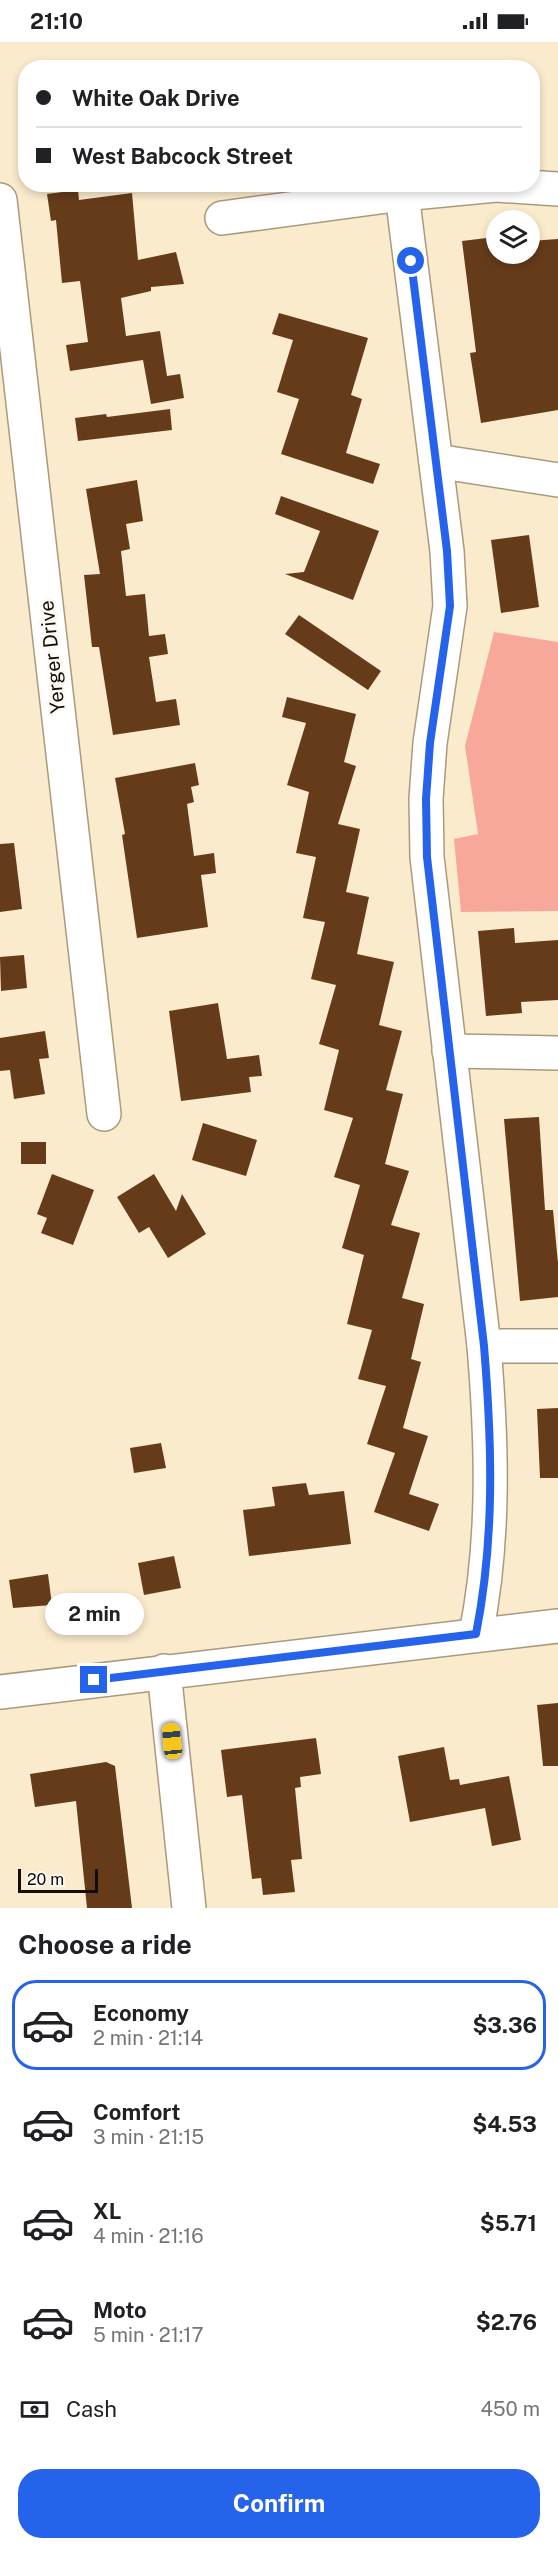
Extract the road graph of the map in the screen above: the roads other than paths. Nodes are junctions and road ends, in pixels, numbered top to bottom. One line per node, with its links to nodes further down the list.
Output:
1 (540, 188): 2 (street)
2 (558, 189)
3 (423, 192): 4 (street)
4 (402, 194): 6 (street); 7 (street)
5 (0, 200): 11 (street, Yerger Drive)
6 (222, 218)
7 (436, 461): 8 (street); 9 (street)
8 (558, 480)
9 (449, 1051): 10 (street); 12 (street)
10 (558, 1053)
11 (104, 1114)
12 (484, 1346): 13 (street); 15 (street)
13 (558, 1346)
14 (558, 1626): 15 (street)
15 (476, 1634): 16 (street)
16 (164, 1671): 17 (street); 18 (street)
17 (0, 1692)
18 (189, 1906)

